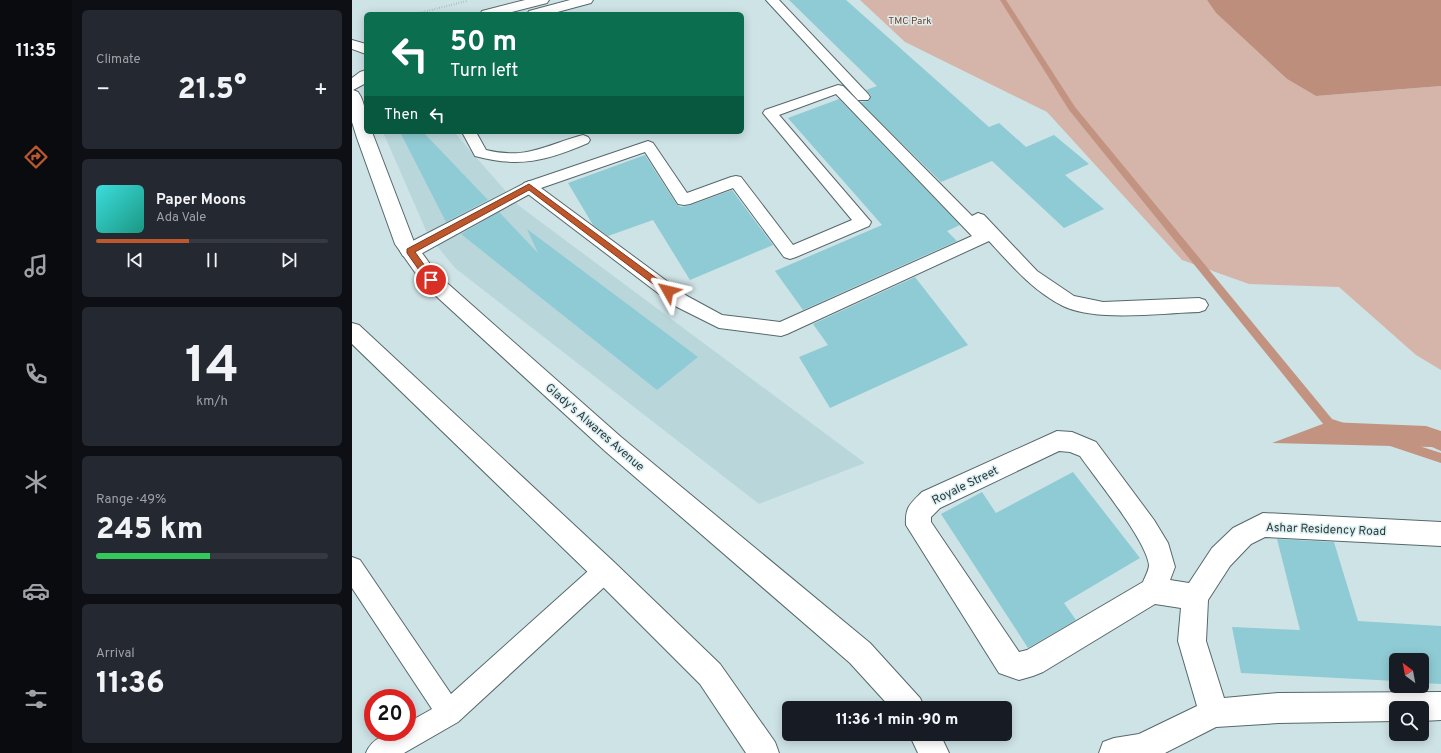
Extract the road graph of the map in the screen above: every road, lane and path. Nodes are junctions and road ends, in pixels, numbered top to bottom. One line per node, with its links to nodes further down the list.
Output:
1 (471, 0): 5 (path)
2 (542, 0): 6 (main road)
3 (772, 0): 10 (lane)
4 (581, 1): 7 (main road)
5 (423, 12)
6 (495, 12)
7 (541, 12)
8 (364, 77): 9 (main road)
9 (352, 86)
10 (844, 86): 14 (lane); 14 (lane); 16 (lane)
11 (352, 95): 15 (main road, Glady's Alwares Avenue)
12 (469, 134): 13 (lane)
13 (583, 140)
14 (529, 187): 15 (main road)
15 (410, 251): 23 (main road, Glady's Alwares Avenue)
16 (1199, 305)
17 (352, 331): 20 (main road)
18 (1441, 534): 22 (main road, Ashar Residency Road)
19 (352, 568): 25 (lane)
20 (605, 571): 25 (lane); 30 (main road)
21 (1153, 591): 21 (main road, Royale Street); 22 (main road)
22 (1195, 597): 26 (main road, Ashar Residency Road)
23 (904, 701)
24 (1441, 706): 26 (main road)
25 (450, 712): 29 (lane)
26 (1214, 713): 28 (main road)
27 (928, 741): 31 (main road)
28 (1135, 752)
29 (379, 753)
30 (764, 753)
31 (934, 753)

